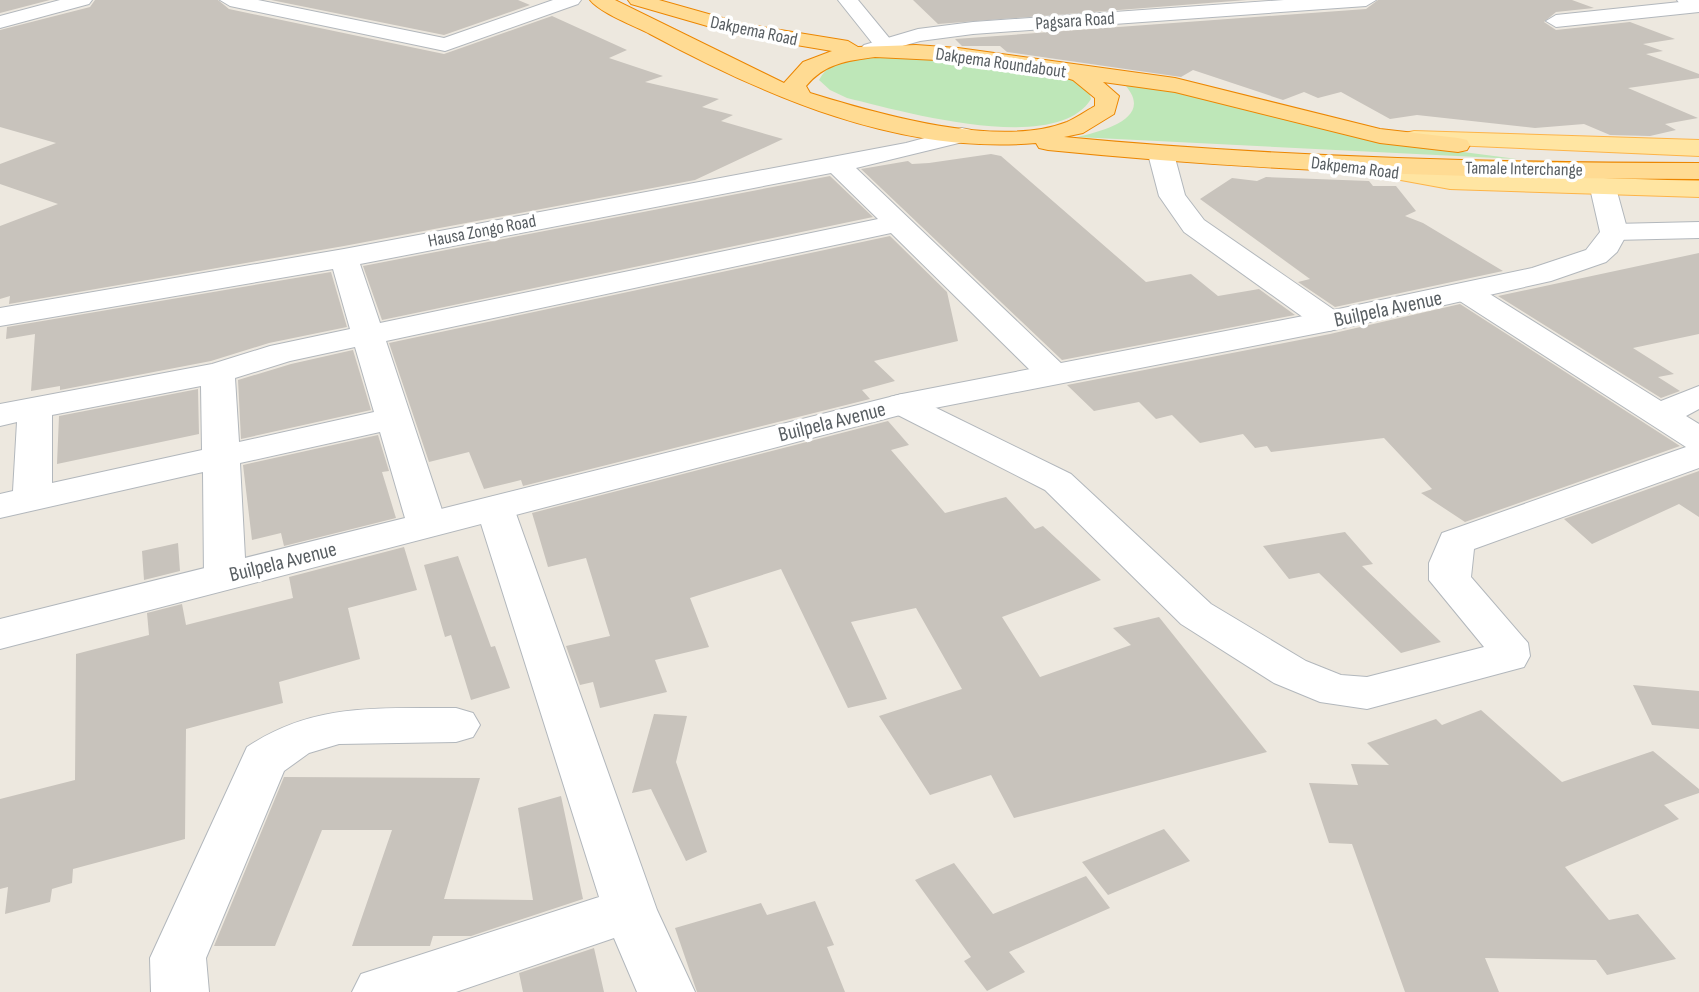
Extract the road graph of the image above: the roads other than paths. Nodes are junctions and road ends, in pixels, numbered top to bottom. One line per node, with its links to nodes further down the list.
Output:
1 (82, 0): 12 (street)
2 (230, 0): 3 (street)
3 (570, 0)
4 (600, 0): 15 (highway, Dakpema Road)
5 (643, 0): 13 (highway, Dakpema Road)
6 (848, 0): 13 (street)
7 (1366, 0): 9 (street, Pagsara Road)
8 (1687, 0): 10 (street)
9 (1343, 1): 13 (street, Pagsara Road)
10 (1699, 5): 11 (street)
11 (1556, 21)
12 (0, 22)
13 (877, 47): 14 (highway, Dakpema Roundabout); 15 (highway, Dakpema Roundabout)
14 (1059, 69): 17 (highway, Dakpema Road); 18 (highway, Dakpema Roundabout)
15 (802, 98): 16 (highway, Dakpema Roundabout)
16 (962, 135): 18 (highway, Dakpema Roundabout); 22 (street, Hausa Zongo Road)
17 (1380, 136): 19 (main road, Dakpema Road); 21 (highway, Tamale Interchange)
18 (1011, 139): 20 (highway, Dakpema Road)
19 (1699, 148)
20 (1161, 153): 23 (highway, Dakpema Road); 33 (street)
21 (1699, 157)
22 (836, 164): 27 (street); 30 (street, Hausa Zongo Road)
23 (1350, 164): 24 (highway, Tamale Interchange); 25 (main road, Dakpema Road)
24 (1699, 171)
25 (1602, 188): 26 (main road, Dakpema Road); 29 (street)
26 (1699, 189)
27 (897, 223): 34 (street); 36 (street)
28 (1699, 230): 29 (street)
29 (1614, 232): 31 (street, Builpela Avenue)
30 (344, 258): 32 (street, Hausa Zongo Road); 34 (street)
31 (1466, 292): 33 (street, Builpela Avenue); 41 (street)
32 (0, 317)
33 (1329, 321): 36 (street, Builpela Avenue)
34 (368, 335): 35 (street); 42 (street)
35 (218, 373): 39 (street); 45 (street)
36 (1054, 374): 38 (street, Builpela Avenue)
37 (1699, 396): 41 (street)
38 (902, 404): 44 (street); 47 (street, Builpela Avenue)
39 (35, 408): 40 (street); 46 (street)
40 (0, 415)
41 (1660, 415): 43 (street)
42 (393, 418): 45 (street); 48 (street)
43 (1699, 440)
44 (1699, 455)
45 (221, 458): 46 (street); 49 (street)
46 (16, 502)
47 (495, 508): 48 (street, Builpela Avenue); 52 (street)
48 (427, 525): 49 (street, Builpela Avenue)
49 (225, 577): 50 (street, Builpela Avenue)
50 (0, 634)
51 (456, 725): 53 (street)
52 (630, 910): 54 (street); 55 (street)
53 (180, 992)
54 (381, 992)
55 (666, 992)

